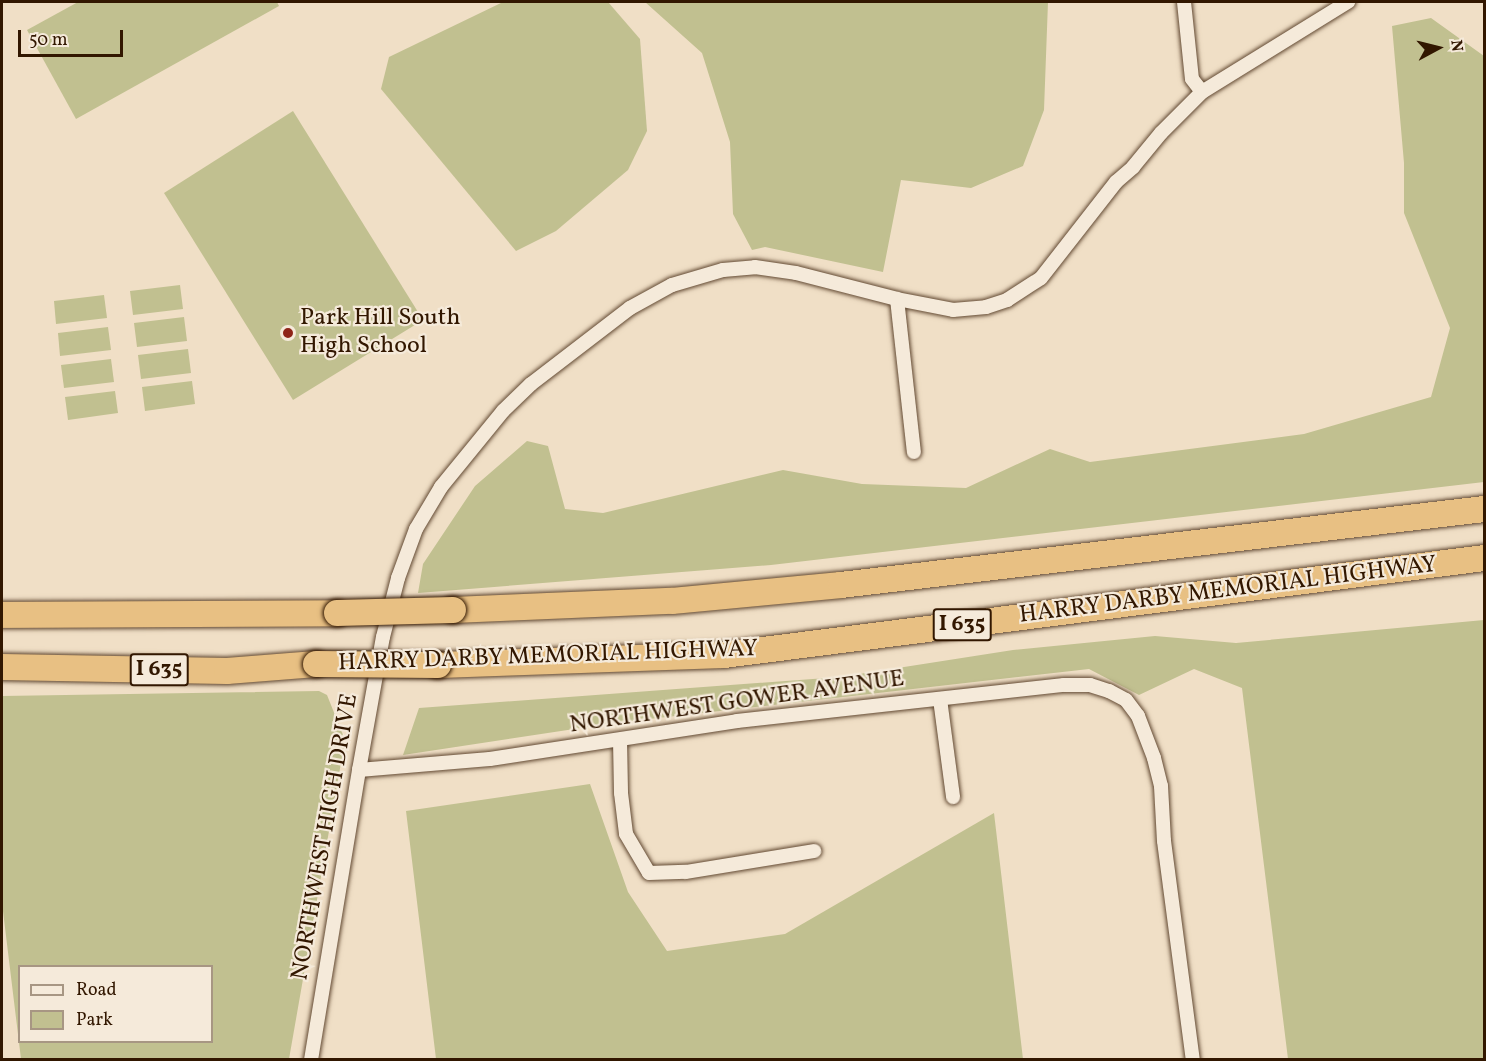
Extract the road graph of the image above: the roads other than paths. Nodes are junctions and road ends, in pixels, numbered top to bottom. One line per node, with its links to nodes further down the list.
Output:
1 (1184, 2): 3 (street)
2 (1348, 2): 3 (street, NORTHWEST HIGH DRIVE)
3 (1202, 92): 4 (street, NORTHWEST HIGH DRIVE)
4 (897, 299): 5 (street); 12 (street, NORTHWEST HIGH DRIVE)
5 (914, 452)
6 (1485, 509): 8 (highway, HARRY DARBY MEMORIAL HIGHWAY / I 635, bridge)
7 (1485, 558): 9 (highway, HARRY DARBY MEMORIAL HIGHWAY / I 635, bridge)
8 (2, 615)
9 (4, 668)
10 (940, 699): 11 (street, NORTHWEST GOWER AVENUE); 13 (street); 16 (street, NORTHWEST GOWER AVENUE)
11 (620, 740): 12 (street, NORTHWEST GOWER AVENUE); 14 (street)
12 (359, 770): 15 (street, NORTHWEST HIGH DRIVE)
13 (953, 797)
14 (814, 851)
15 (311, 1059)
16 (1193, 1059)

